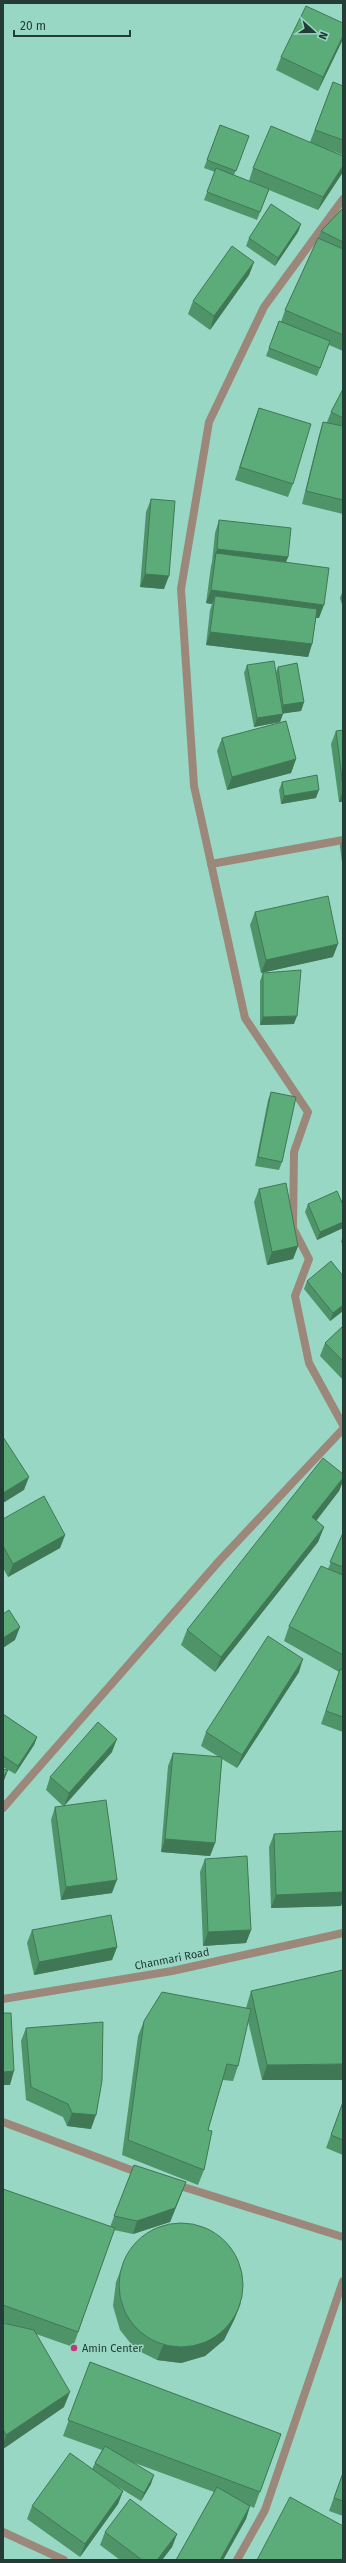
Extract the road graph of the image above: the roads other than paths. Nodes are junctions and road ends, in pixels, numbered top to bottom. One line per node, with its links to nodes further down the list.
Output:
1 (343, 199): 3 (street)
2 (343, 840): 3 (street)
3 (211, 864): 4 (street)
4 (343, 1424)
5 (343, 1429): 6 (street)
6 (3, 1808)
7 (343, 1933): 8 (street, Chanmari Road)
8 (3, 1999)
9 (3, 2122): 10 (street)
10 (147, 2176)
11 (162, 2181): 12 (street)
12 (343, 2237)
13 (343, 2280): 16 (street)
14 (3, 2532): 15 (street)
15 (64, 2560)
16 (237, 2560)

